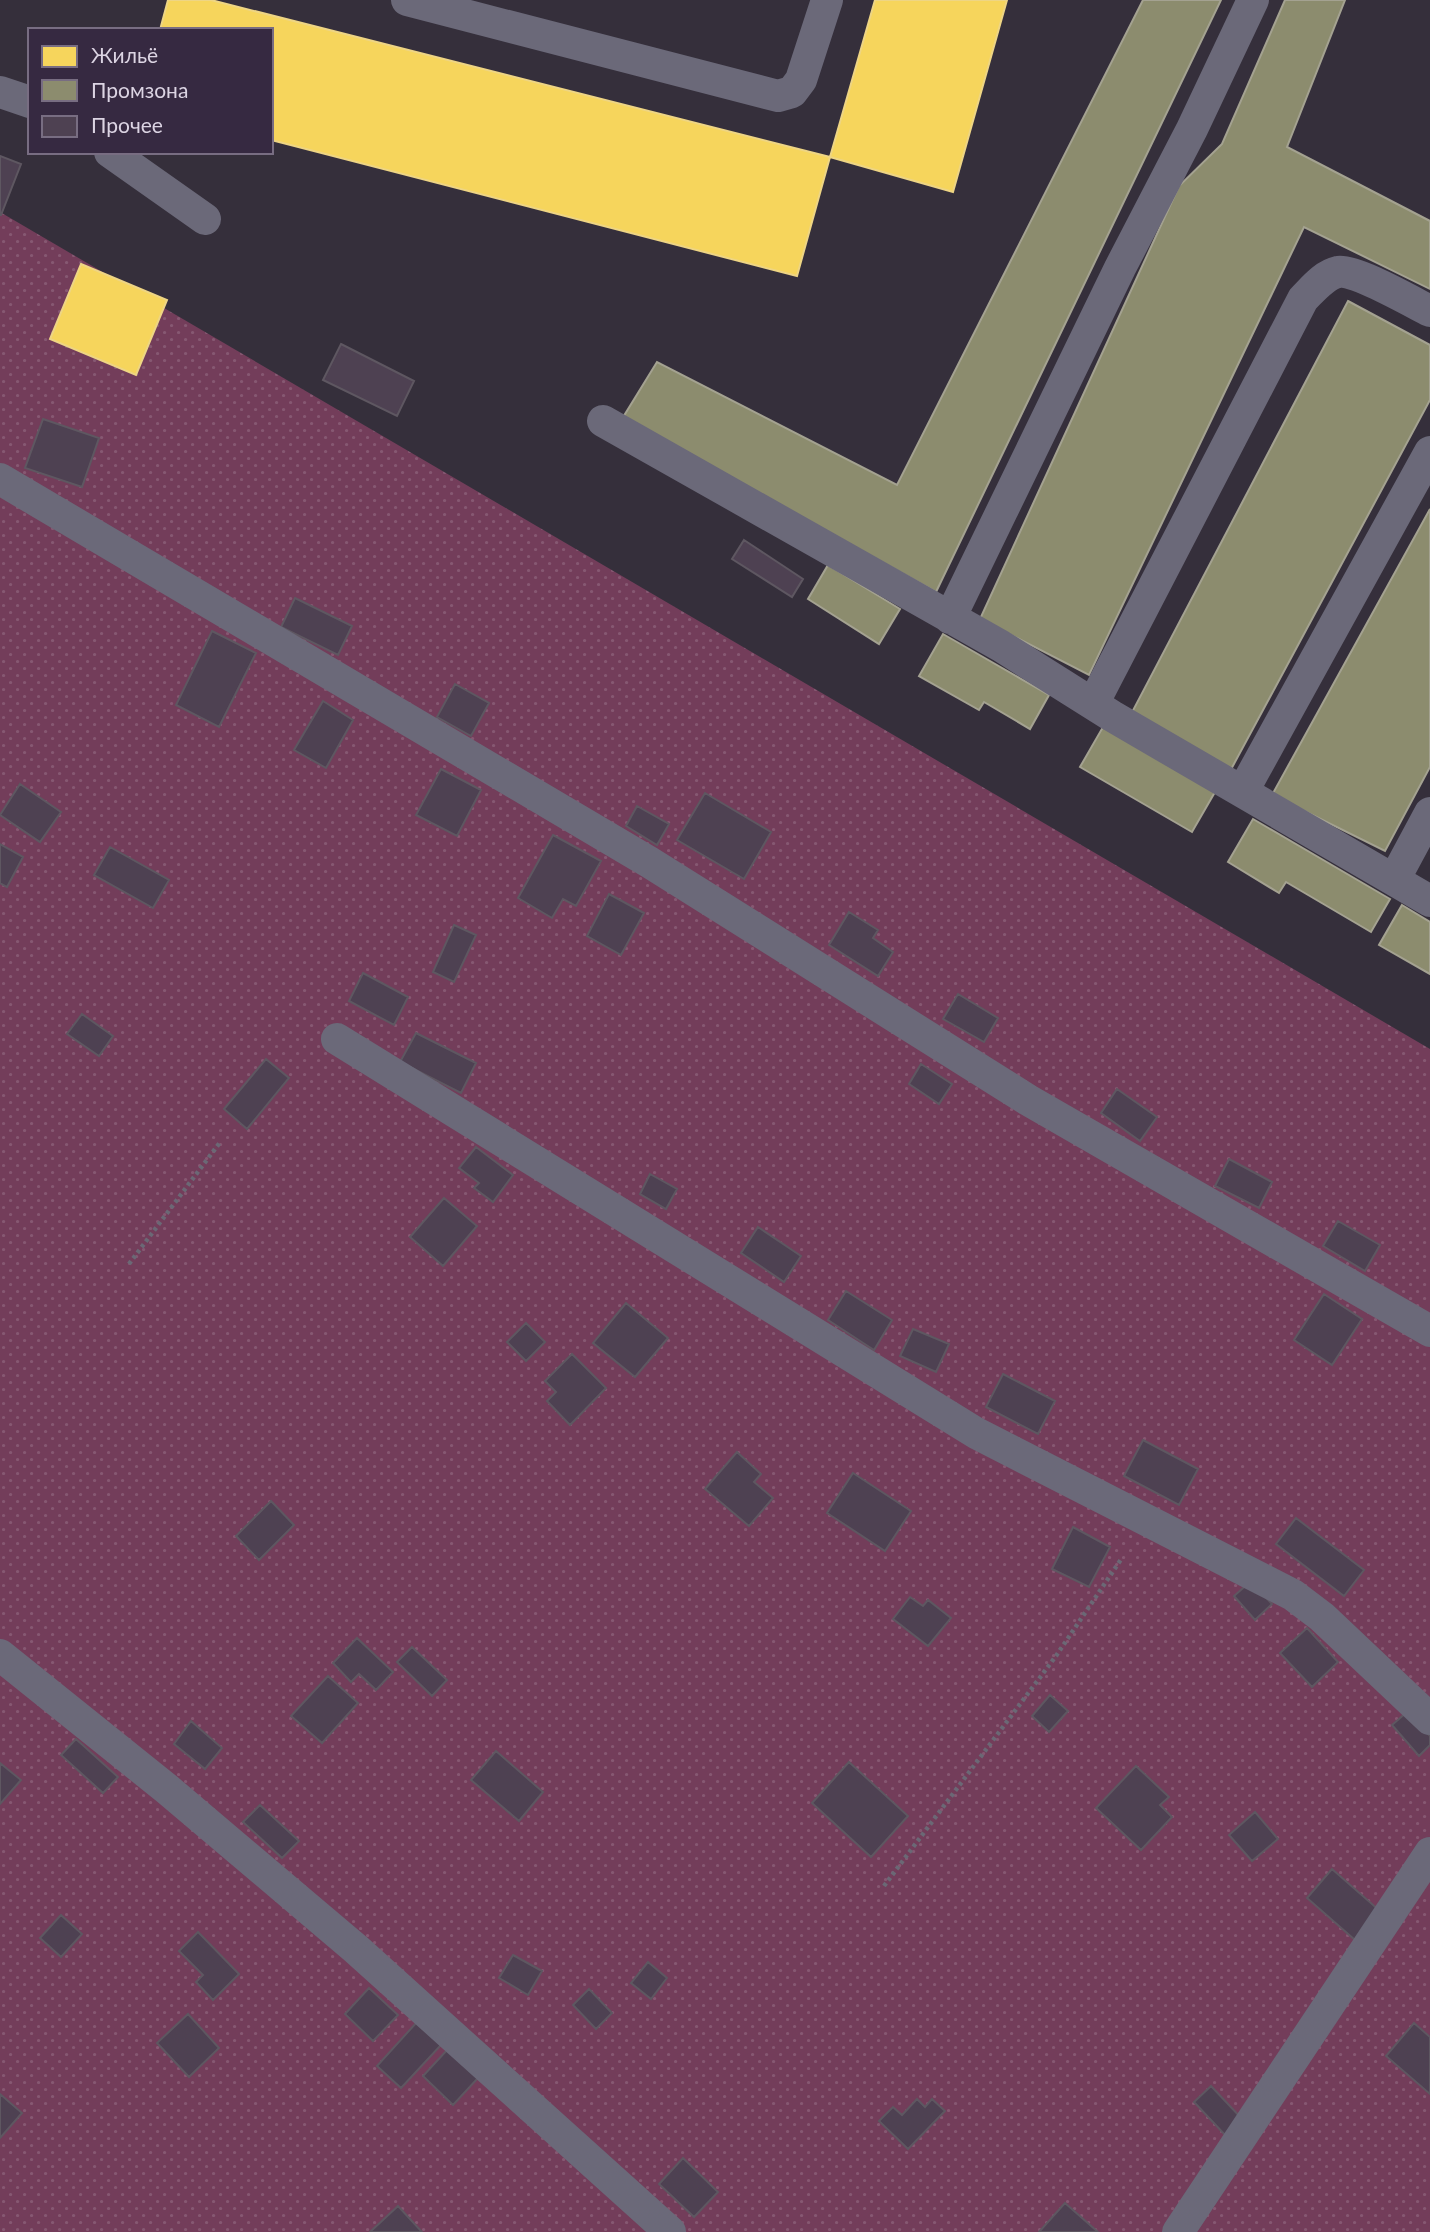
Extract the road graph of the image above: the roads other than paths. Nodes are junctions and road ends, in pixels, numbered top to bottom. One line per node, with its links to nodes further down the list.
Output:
1 (407, 0): 2 (lane)
2 (827, 0)
3 (1253, 0): 12 (lane)
4 (0, 92): 5 (lane)
5 (28, 101)
6 (113, 154): 7 (lane)
7 (205, 219)
8 (1430, 312): 13 (lane)
9 (603, 421): 12 (lane)
10 (1430, 452): 14 (lane)
11 (0, 480): 19 (lane)
12 (950, 618): 13 (lane)
13 (1093, 704): 14 (lane)
14 (1243, 791): 16 (lane)
15 (1430, 813): 16 (lane)
16 (1394, 880): 17 (lane)
17 (1430, 901)
18 (337, 1039): 21 (lane)
19 (1430, 1331)
20 (0, 1655): 23 (lane)
21 (1430, 1719)
22 (1430, 1853): 24 (lane)
23 (670, 2232)
24 (1178, 2232)

